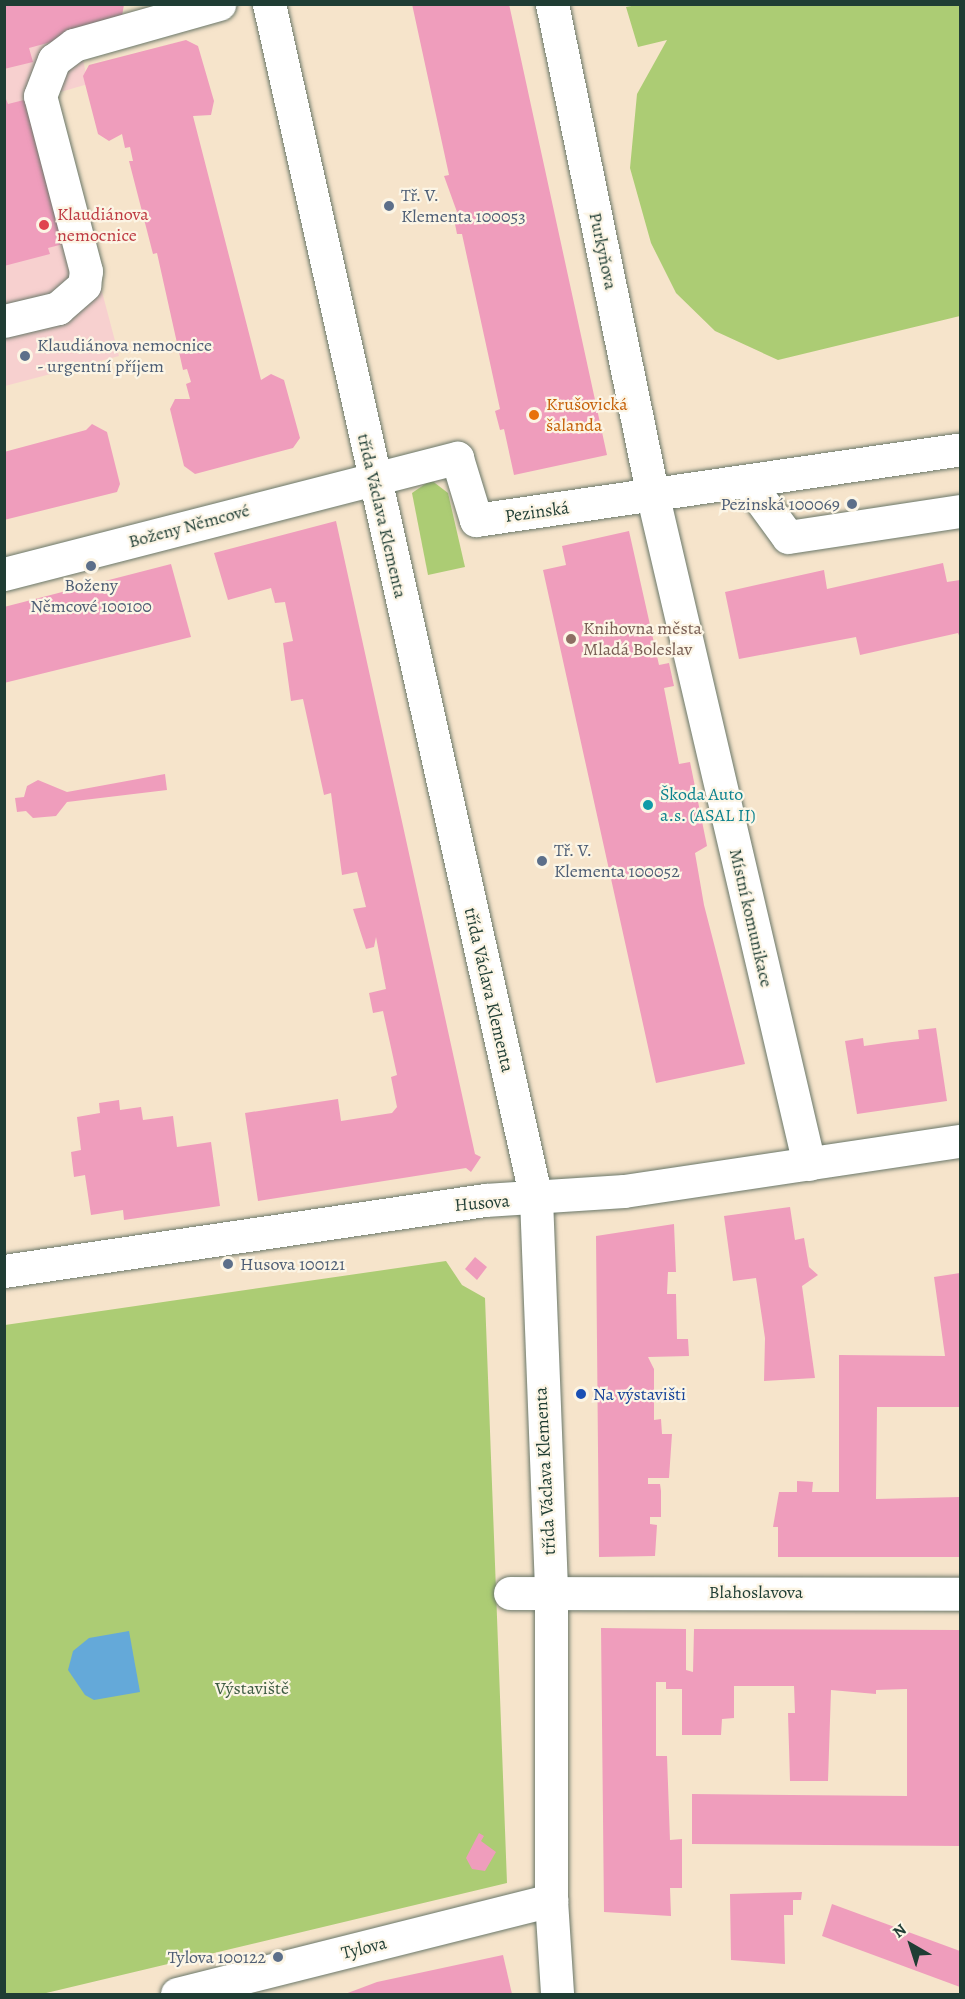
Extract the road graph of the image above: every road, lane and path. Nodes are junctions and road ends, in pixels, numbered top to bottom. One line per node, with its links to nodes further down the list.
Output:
1 (219, 4): 4 (street)
2 (269, 4): 7 (street, třída Václava Klementa)
3 (552, 4): 9 (street, Purkyňova)
4 (169, 11): 5 (street)
5 (13, 315)
6 (960, 449): 8 (street, Pezinská)
7 (373, 478): 9 (street, Pezinská); 11 (street, Boženy Němcové); 14 (street, třída Václava Klementa)
8 (747, 481): 9 (street, Pezinská); 10 (street)
9 (653, 497): 13 (street, Místní komunikace)
10 (960, 511)
11 (4, 574)
12 (960, 1141): 13 (street, Husova)
13 (809, 1164): 14 (street, Husova)
14 (536, 1198): 15 (street, Husova); 16 (street, třída Václava Klementa)
15 (4, 1271)
16 (551, 1592): 17 (street, Blahoslavova); 18 (street, Blahoslavova); 19 (street, třída Václava Klementa)
17 (510, 1593)
18 (960, 1594)
19 (550, 1900): 20 (street, Tylova); 21 (street, třída Václava Klementa)
20 (177, 1995)
21 (557, 1995)

